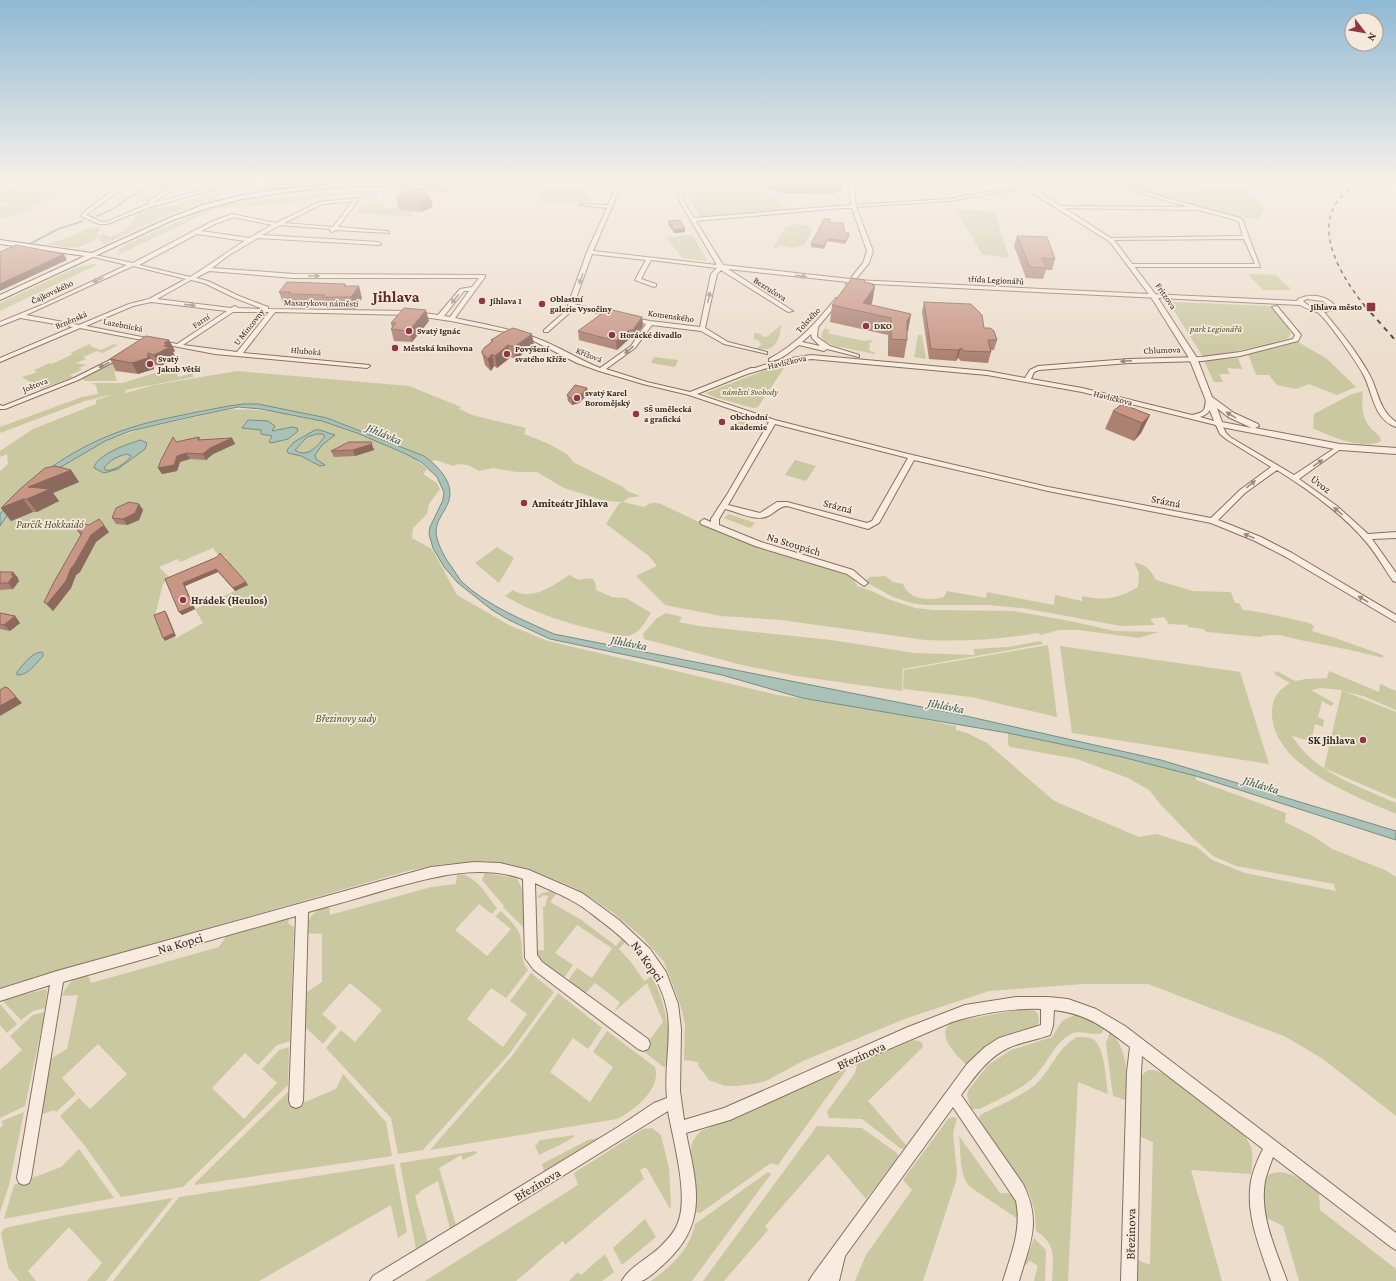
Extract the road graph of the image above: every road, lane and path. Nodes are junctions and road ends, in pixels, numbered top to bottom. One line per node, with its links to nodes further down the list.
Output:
1 (124, 241): 13 (main road)
2 (179, 241): 15 (street, Čajkovského)
3 (248, 241): 18 (street)
4 (322, 241): 11 (street)
5 (595, 241): 12 (street)
6 (705, 241): 17 (street)
7 (866, 241): 20 (street)
8 (1110, 241): 16 (street, Fritzova)
9 (1248, 241): 16 (street)
10 (2, 242): 13 (main road)
11 (378, 244)
12 (590, 252): 14 (street, třída Legionářů); 30 (street, one-way to 30)
13 (92, 255): 15 (street, Masarykovo náměstí); 26 (main road)
14 (649, 259): 17 (street, třída Legionářů); 21 (street)
15 (133, 265): 19 (street, Masarykovo náměstí); 36 (street, Čajkovského, one-way to 36)
16 (1132, 266): 25 (street, Fritzova)
17 (721, 267): 20 (street, třída Legionářů, one-way to 20); 34 (street, Bezručova); 44 (street, one-way to 17)
18 (208, 269): 19 (street); 22 (street, one-way to 22)
19 (193, 278): 27 (street); 28 (street, Masarykovo náměstí)
20 (852, 281): 23 (street); 25 (street, třída Legionářů)
21 (654, 286)
22 (473, 290): 37 (street, one-way to 37); 38 (street)
23 (844, 291)
24 (840, 296): 43 (street, Tolstého)
25 (1154, 296): 29 (street, třída Legionářů); 54 (street, Fritzova)
26 (0, 298)
27 (151, 300): 32 (street, Masarykovo náměstí, one-way to 32); 42 (street, Brněnská)
28 (246, 301): 32 (street); 33 (street, Masarykovo náměstí)
29 (1301, 303): 35 (street); 35 (street)
30 (571, 305): 40 (street, Komenského); 45 (street)
31 (1275, 307): 54 (street, Chlumova)
32 (233, 310): 33 (street, Masarykovo náměstí); 48 (street, Farní)
33 (274, 310): 37 (street, Masarykovo náměstí); 51 (street, U Mincovny)
34 (790, 311)
35 (1322, 311): 66 (street)
36 (20, 316): 41 (street, Čajkovského); 42 (street, Lazebnická)
37 (440, 317): 38 (street, Masarykovo náměstí)
38 (451, 319): 39 (street, Masarykovo náměstí)
39 (460, 321): 57 (street, Křížová)
40 (650, 322): 44 (street, Komenského); 57 (street, one-way to 57)
41 (0, 324)
42 (78, 327): 46 (street, Lazebnická); 55 (street, Brněnská)
43 (815, 327): 47 (street, Tolstého); 53 (street, Havlíčkova)
44 (702, 329): 52 (street, Komenského)
45 (546, 331)
46 (151, 340): 48 (street, Lazebnická); 49 (street)
47 (802, 344): 53 (street, Havlíčkova); 58 (street, Tolstého)
48 (178, 346): 51 (street, Hluboká)
49 (139, 347)
50 (127, 353): 62 (street, Joštova, one-way to 62)
51 (241, 354): 56 (street, Hluboká)
52 (765, 354)
53 (854, 358): 58 (street, Havlíčkova); 59 (street, Havlíčkova)
54 (1193, 358): 59 (street, Chlumova, one-way to 59); 61 (street, Fritzova)
55 (0, 360)
56 (367, 366)
57 (601, 370): 60 (street, Křížová)
58 (748, 372): 60 (street)
59 (1027, 380): 63 (street, Havlíčkova)
60 (691, 394): 64 (street)
61 (1209, 398): 63 (street); 65 (street, Fritzova); 67 (street, one-way to 61)
62 (0, 407)
63 (1189, 417): 65 (street, Havlíčkova)
64 (773, 421): 70 (street, Srázná); 74 (street, Na Stoupách)
65 (1219, 424): 67 (street, Havlíčkova); 72 (street, Úvoz)
66 (1396, 425)
67 (1308, 440): 68 (street, Havlíčkova)
68 (1343, 447): 69 (street, Havlíčkova); 71 (street, Havlíčkova); 73 (street, one-way to 68)
69 (1396, 451)
70 (912, 457): 74 (street, Srázná); 75 (street, Srázná)
71 (1396, 458)
72 (1276, 467): 73 (street, Úvoz); 75 (street, one-way to 72)
73 (1295, 478): 77 (street, Úvoz, one-way to 73)
74 (724, 506): 79 (street, Na Stoupách)
75 (1213, 521): 80 (street, Srázná, one-way to 75)
76 (1396, 535): 77 (street)
77 (1367, 538): 78 (street, Úvoz)
78 (1396, 579)
79 (864, 583)
80 (1396, 619)
81 (530, 875): 82 (street, Na Kopci); 86 (street); 90 (street, Na Kopci)
82 (302, 908): 83 (street, Na Kopci); 89 (street)
83 (57, 977): 84 (street, Na Kopci); 93 (street)
84 (0, 995)
85 (1048, 1003): 87 (street, Březinova); 88 (street); 91 (street, Březinova)
86 (643, 1044)
87 (1137, 1044): 92 (street, Březinova); 101 (street, Březinova)
88 (953, 1095): 95 (street); 100 (street)
89 (296, 1101)
90 (673, 1102): 91 (street); 96 (street, Březinova)
91 (678, 1128): 97 (street)
92 (1271, 1146): 94 (street, Březinova); 102 (street)
93 (24, 1178)
94 (1396, 1242)
95 (838, 1253): 98 (street); 99 (street)
96 (378, 1281)
97 (630, 1281)
98 (817, 1281)
99 (831, 1281)
100 (1011, 1281)
101 (1129, 1281)
102 (1279, 1281)

